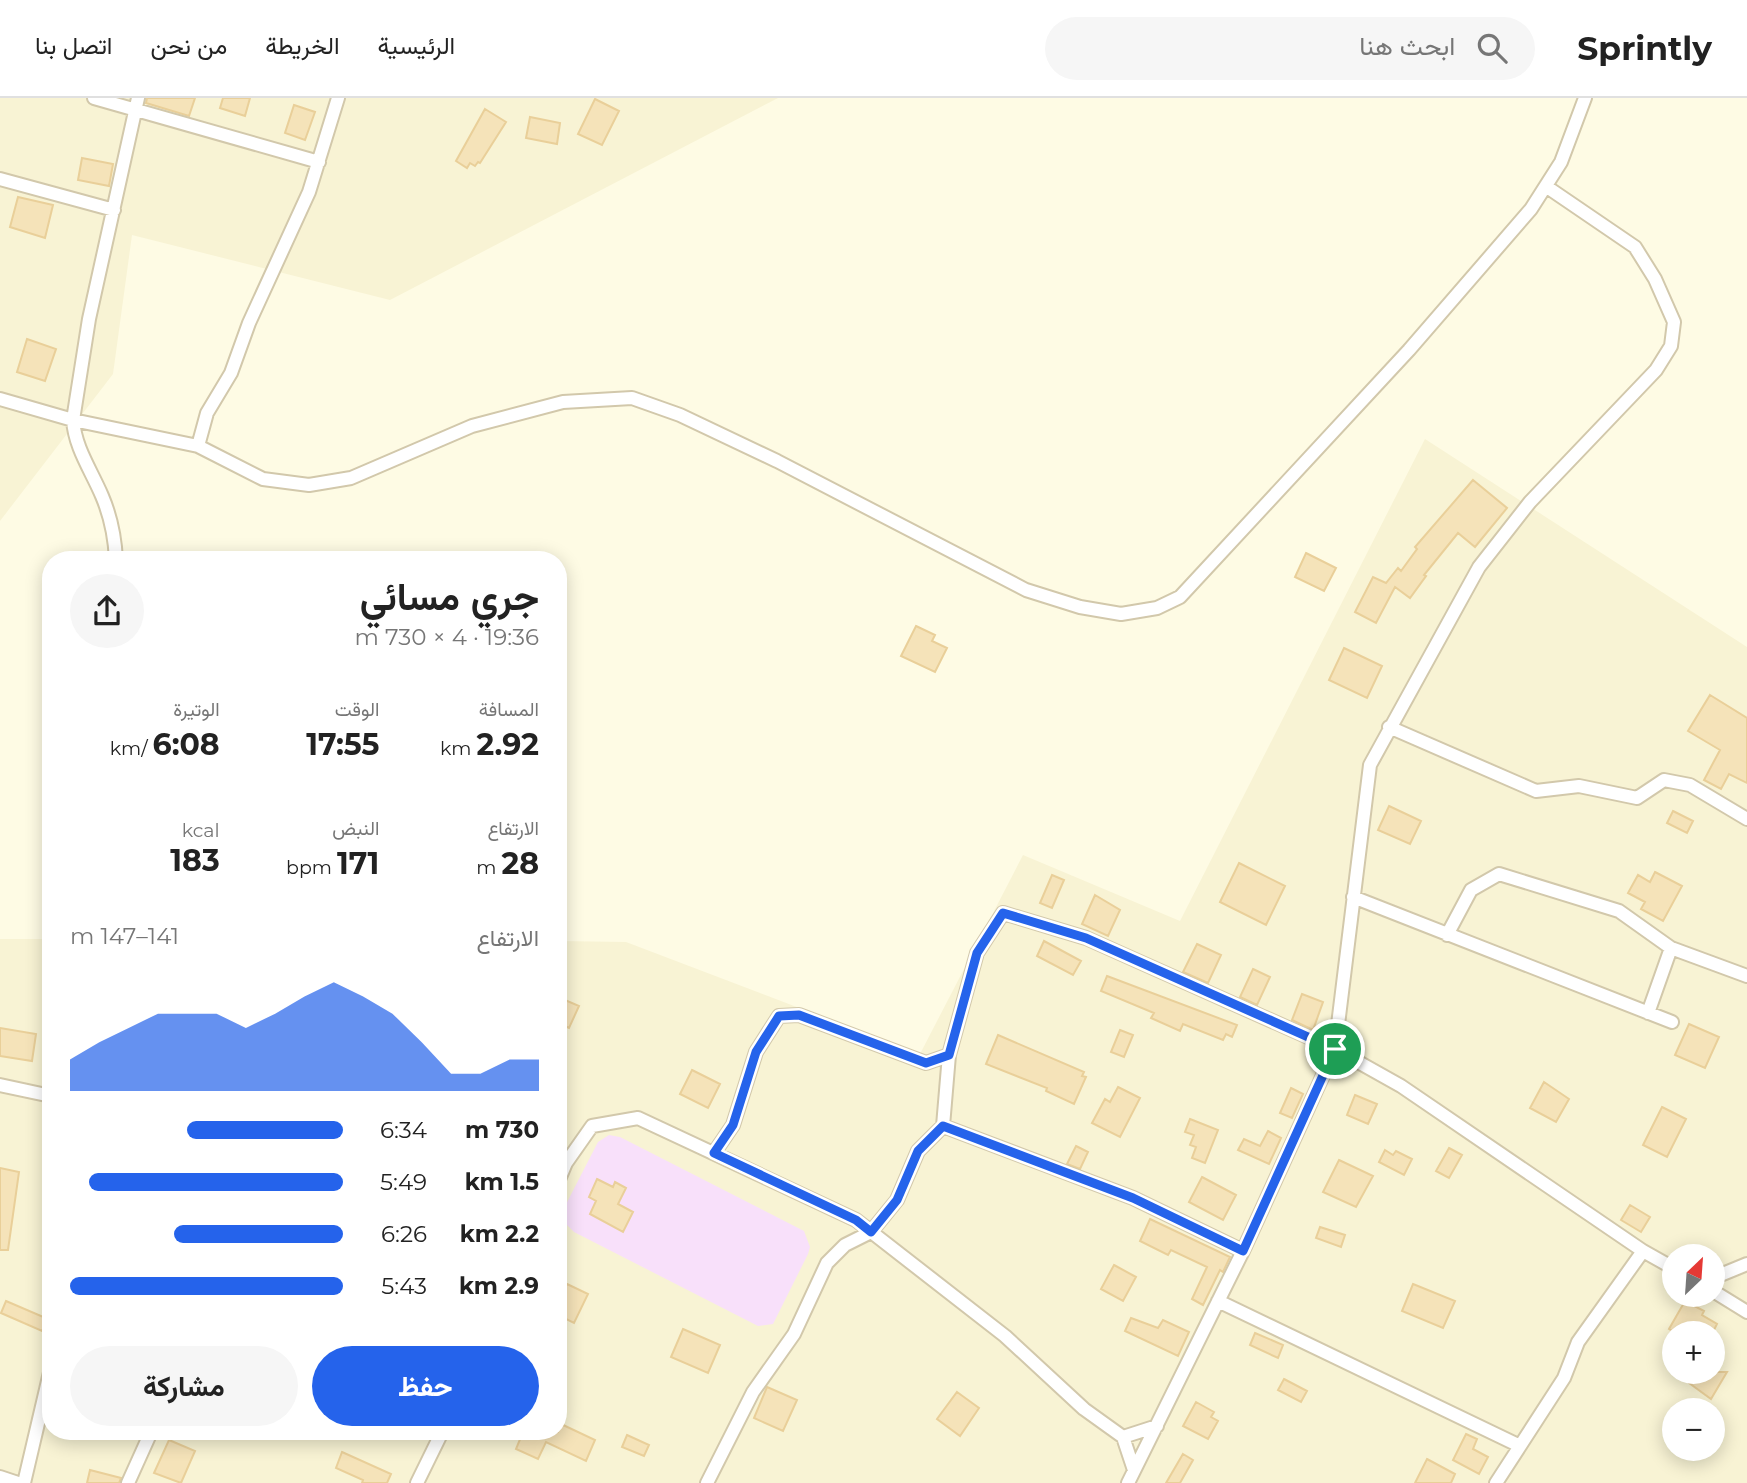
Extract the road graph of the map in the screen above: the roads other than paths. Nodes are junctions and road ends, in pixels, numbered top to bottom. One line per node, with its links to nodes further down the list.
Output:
1 (94, 98): 4 (street)
2 (338, 98): 5 (street)
3 (1585, 98): 7 (street)
4 (136, 104): 5 (street); 8 (street)
5 (319, 162): 11 (street)
6 (0, 179): 8 (street)
7 (1547, 187): 11 (street); 13 (street)
8 (114, 210): 10 (street)
9 (0, 398): 10 (street)
10 (73, 419): 11 (street); 12 (street)
11 (198, 446)
12 (116, 551)
13 (1389, 727): 14 (street); 15 (street)
14 (1747, 819)
15 (1353, 897): 16 (street); 21 (street)
16 (1447, 935): 17 (street); 19 (street)
17 (1671, 948): 18 (street); 19 (street)
18 (1747, 976)
19 (1648, 1013): 20 (street)
20 (1672, 1022)
21 (1335, 1049): 22 (street); 29 (street); 30 (street)
22 (949, 1055): 25 (street); 26 (street)
23 (0, 1085): 24 (street)
24 (42, 1094)
25 (943, 1126): 28 (street); 29 (street)
26 (714, 1153): 27 (street); 28 (street)
27 (567, 1162)
28 (871, 1232): 39 (street); 49 (street)
29 (1243, 1251): 35 (street)
30 (1643, 1251): 31 (street); 42 (street)
31 (1662, 1262)
32 (1747, 1264): 33 (street)
33 (1726, 1273)
34 (1726, 1299): 36 (street)
35 (1218, 1301): 38 (street); 42 (street)
36 (1747, 1312)
37 (42, 1406): 46 (street)
38 (1157, 1426): 39 (street); 43 (street)
39 (1123, 1437): 43 (street)
40 (147, 1440): 47 (street)
41 (438, 1440): 48 (street)
42 (1520, 1446): 51 (street)
43 (1134, 1470): 50 (street)
44 (0, 1477): 45 (street)
45 (18, 1483)
46 (24, 1483)
47 (128, 1483)
48 (417, 1483)
49 (707, 1483)
50 (1128, 1483)
51 (1496, 1483)

